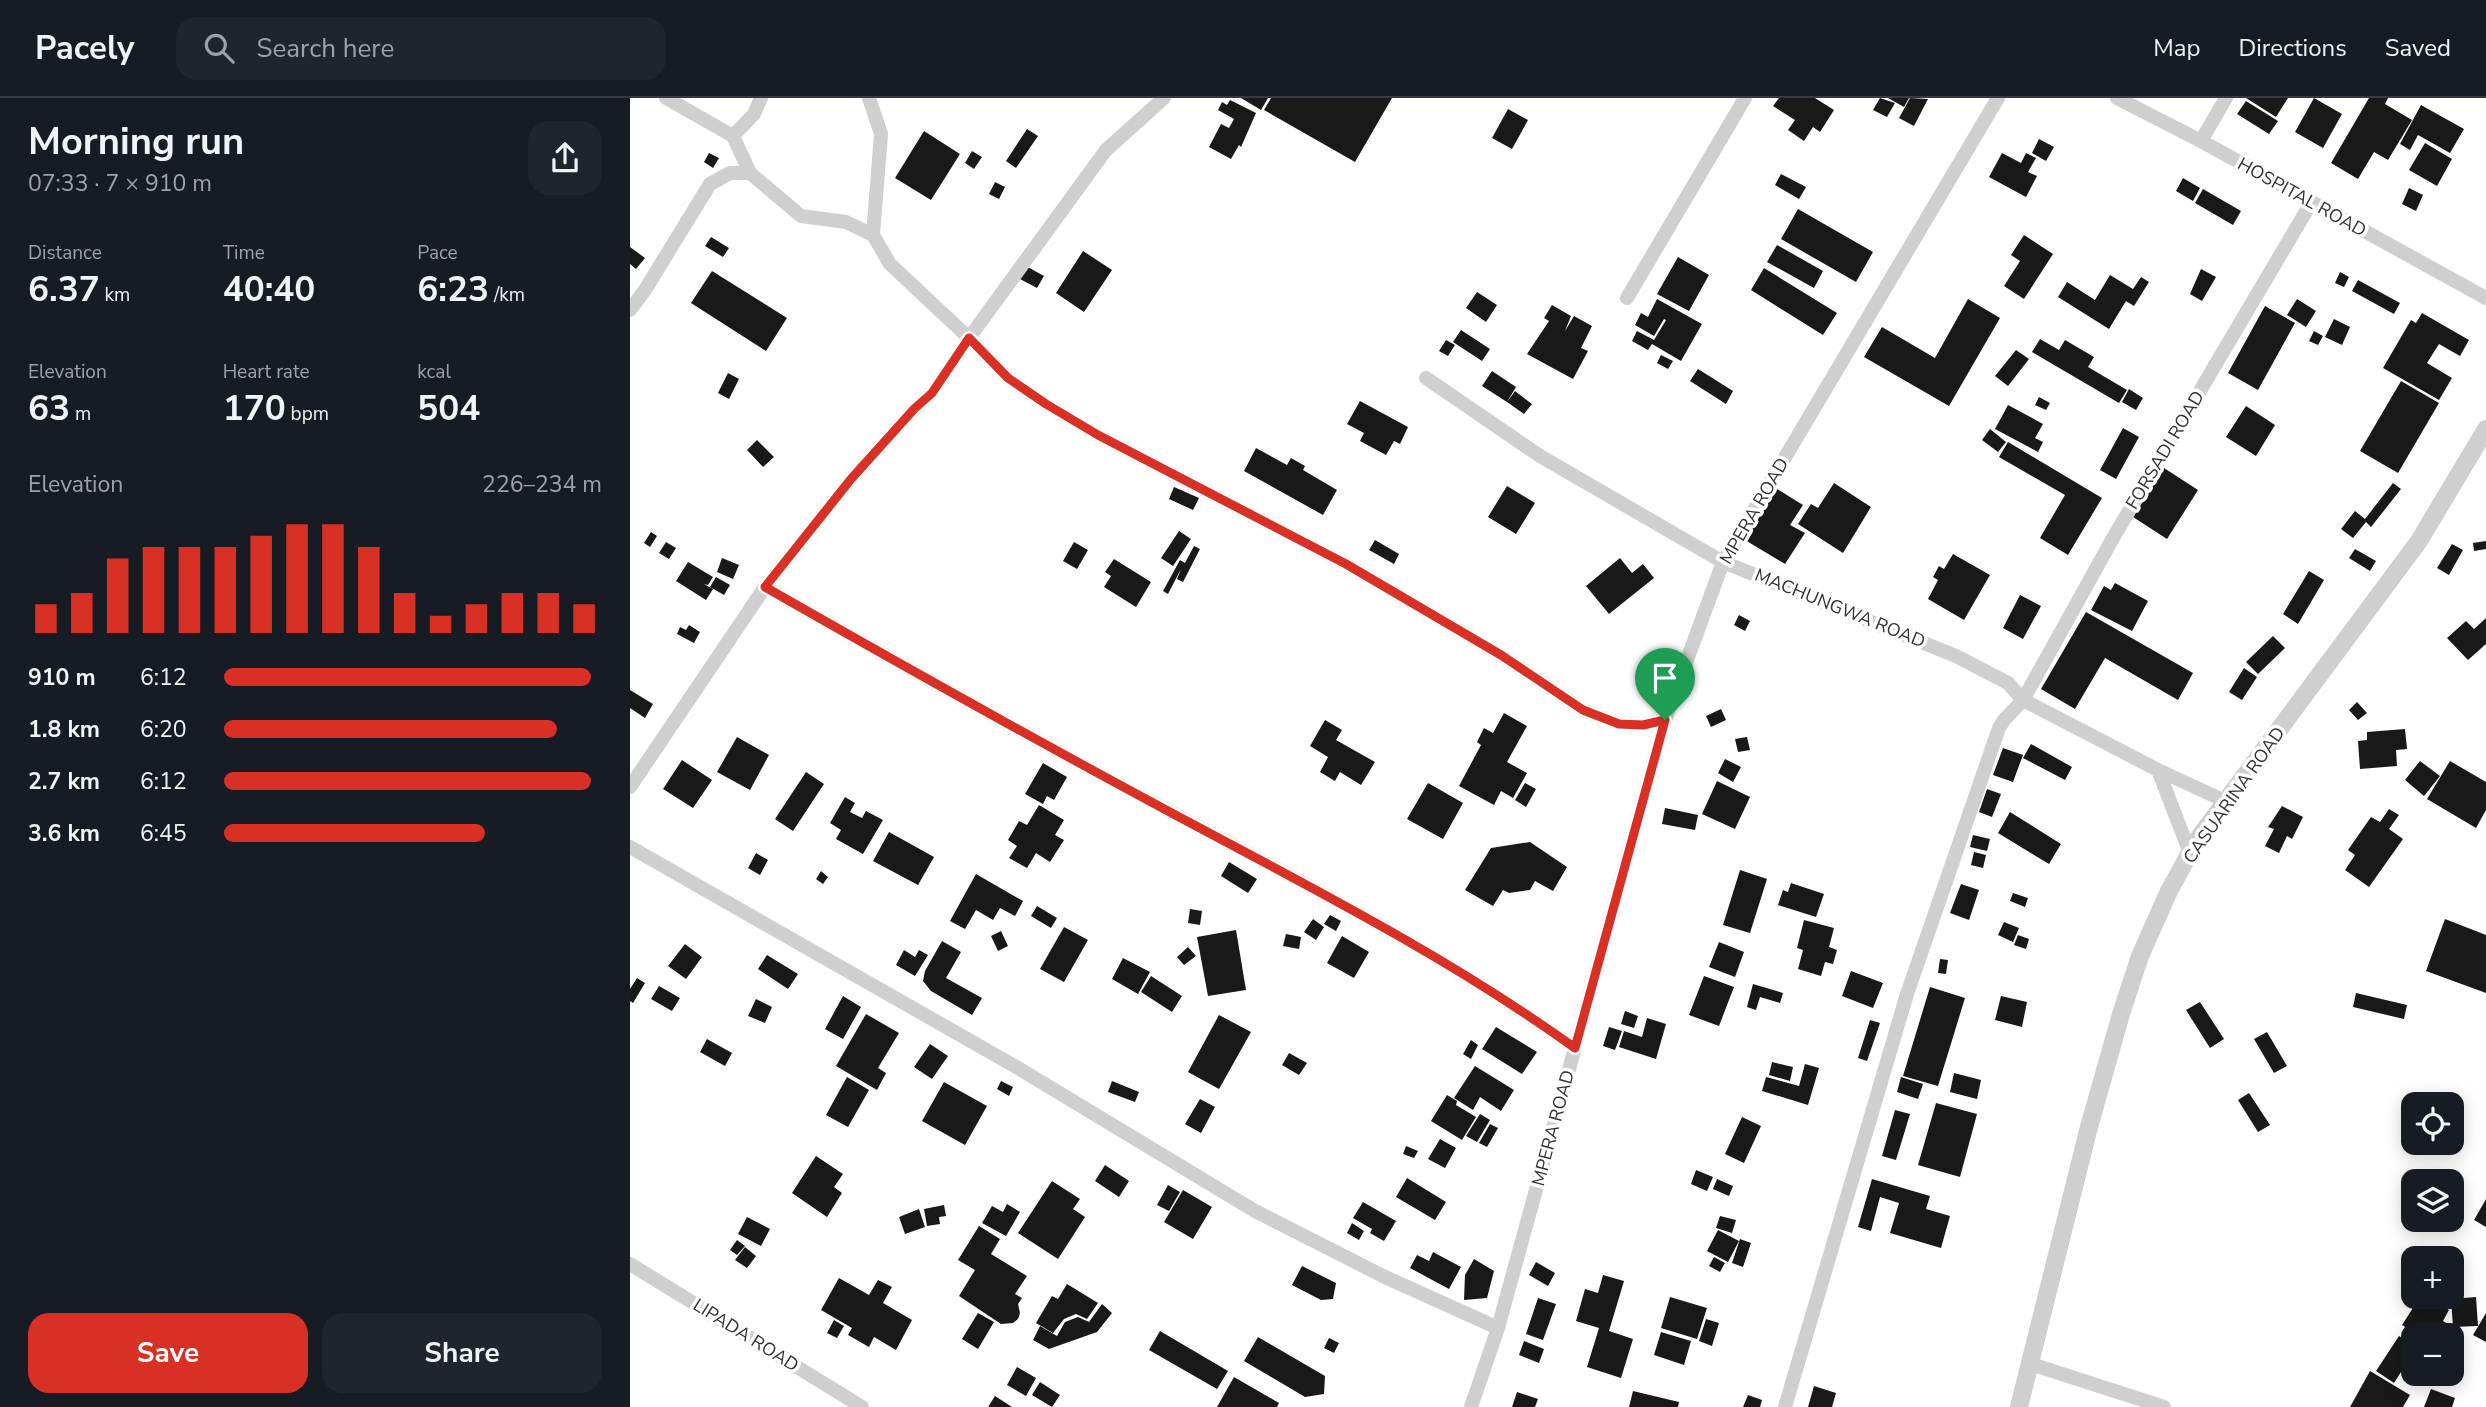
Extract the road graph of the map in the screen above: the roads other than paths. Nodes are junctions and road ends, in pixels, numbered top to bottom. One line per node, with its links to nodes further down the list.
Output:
1 (666, 98): 9 (street)
2 (761, 98): 9 (street)
3 (869, 98): 13 (street)
4 (1164, 98): 17 (street)
5 (1745, 98): 14 (street)
6 (1998, 98): 20 (street, MPERA ROAD)
7 (2117, 98): 10 (street, HOSPITAL ROAD)
8 (2226, 98): 10 (street)
9 (733, 136): 11 (street)
10 (2202, 141): 12 (street, HOSPITAL ROAD)
11 (750, 173): 13 (street); 16 (street)
12 (2311, 203): 15 (street, HOSPITAL ROAD); 22 (street, FORSADI ROAD)
13 (873, 235): 17 (street)
14 (1627, 298)
15 (2486, 298)
16 (630, 310)
17 (969, 338): 21 (street); 23 (street)
18 (1426, 378): 20 (street, MACHUNGWA ROAD)
19 (2486, 429): 26 (street, CASUARINA ROAD)
20 (1723, 562): 22 (street, MACHUNGWA ROAD); 23 (street, MPERA ROAD)
21 (765, 587): 25 (street); 29 (street)
22 (2023, 700): 24 (street, MACHUNGWA ROAD); 35 (street, FORSADI ROAD)
23 (1665, 720): 29 (street, MPERA ROAD)
24 (2158, 770): 26 (street, MACHUNGWA ROAD); 28 (street)
25 (630, 787)
26 (2225, 801): 28 (street, CASUARINA ROAD)
27 (630, 847): 31 (street)
28 (2190, 853): 32 (street, CASUARINA ROAD)
29 (1575, 1048): 31 (street, MPERA ROAD)
30 (630, 1264): 33 (street, LIPADA ROAD)
31 (1498, 1328): 34 (street, MPERA ROAD)
32 (2031, 1364): 36 (street, CASUARINA ROAD); 37 (street)
33 (862, 1407)
34 (1471, 1407)
35 (1785, 1407)
36 (2019, 1407)
37 (2164, 1407)

